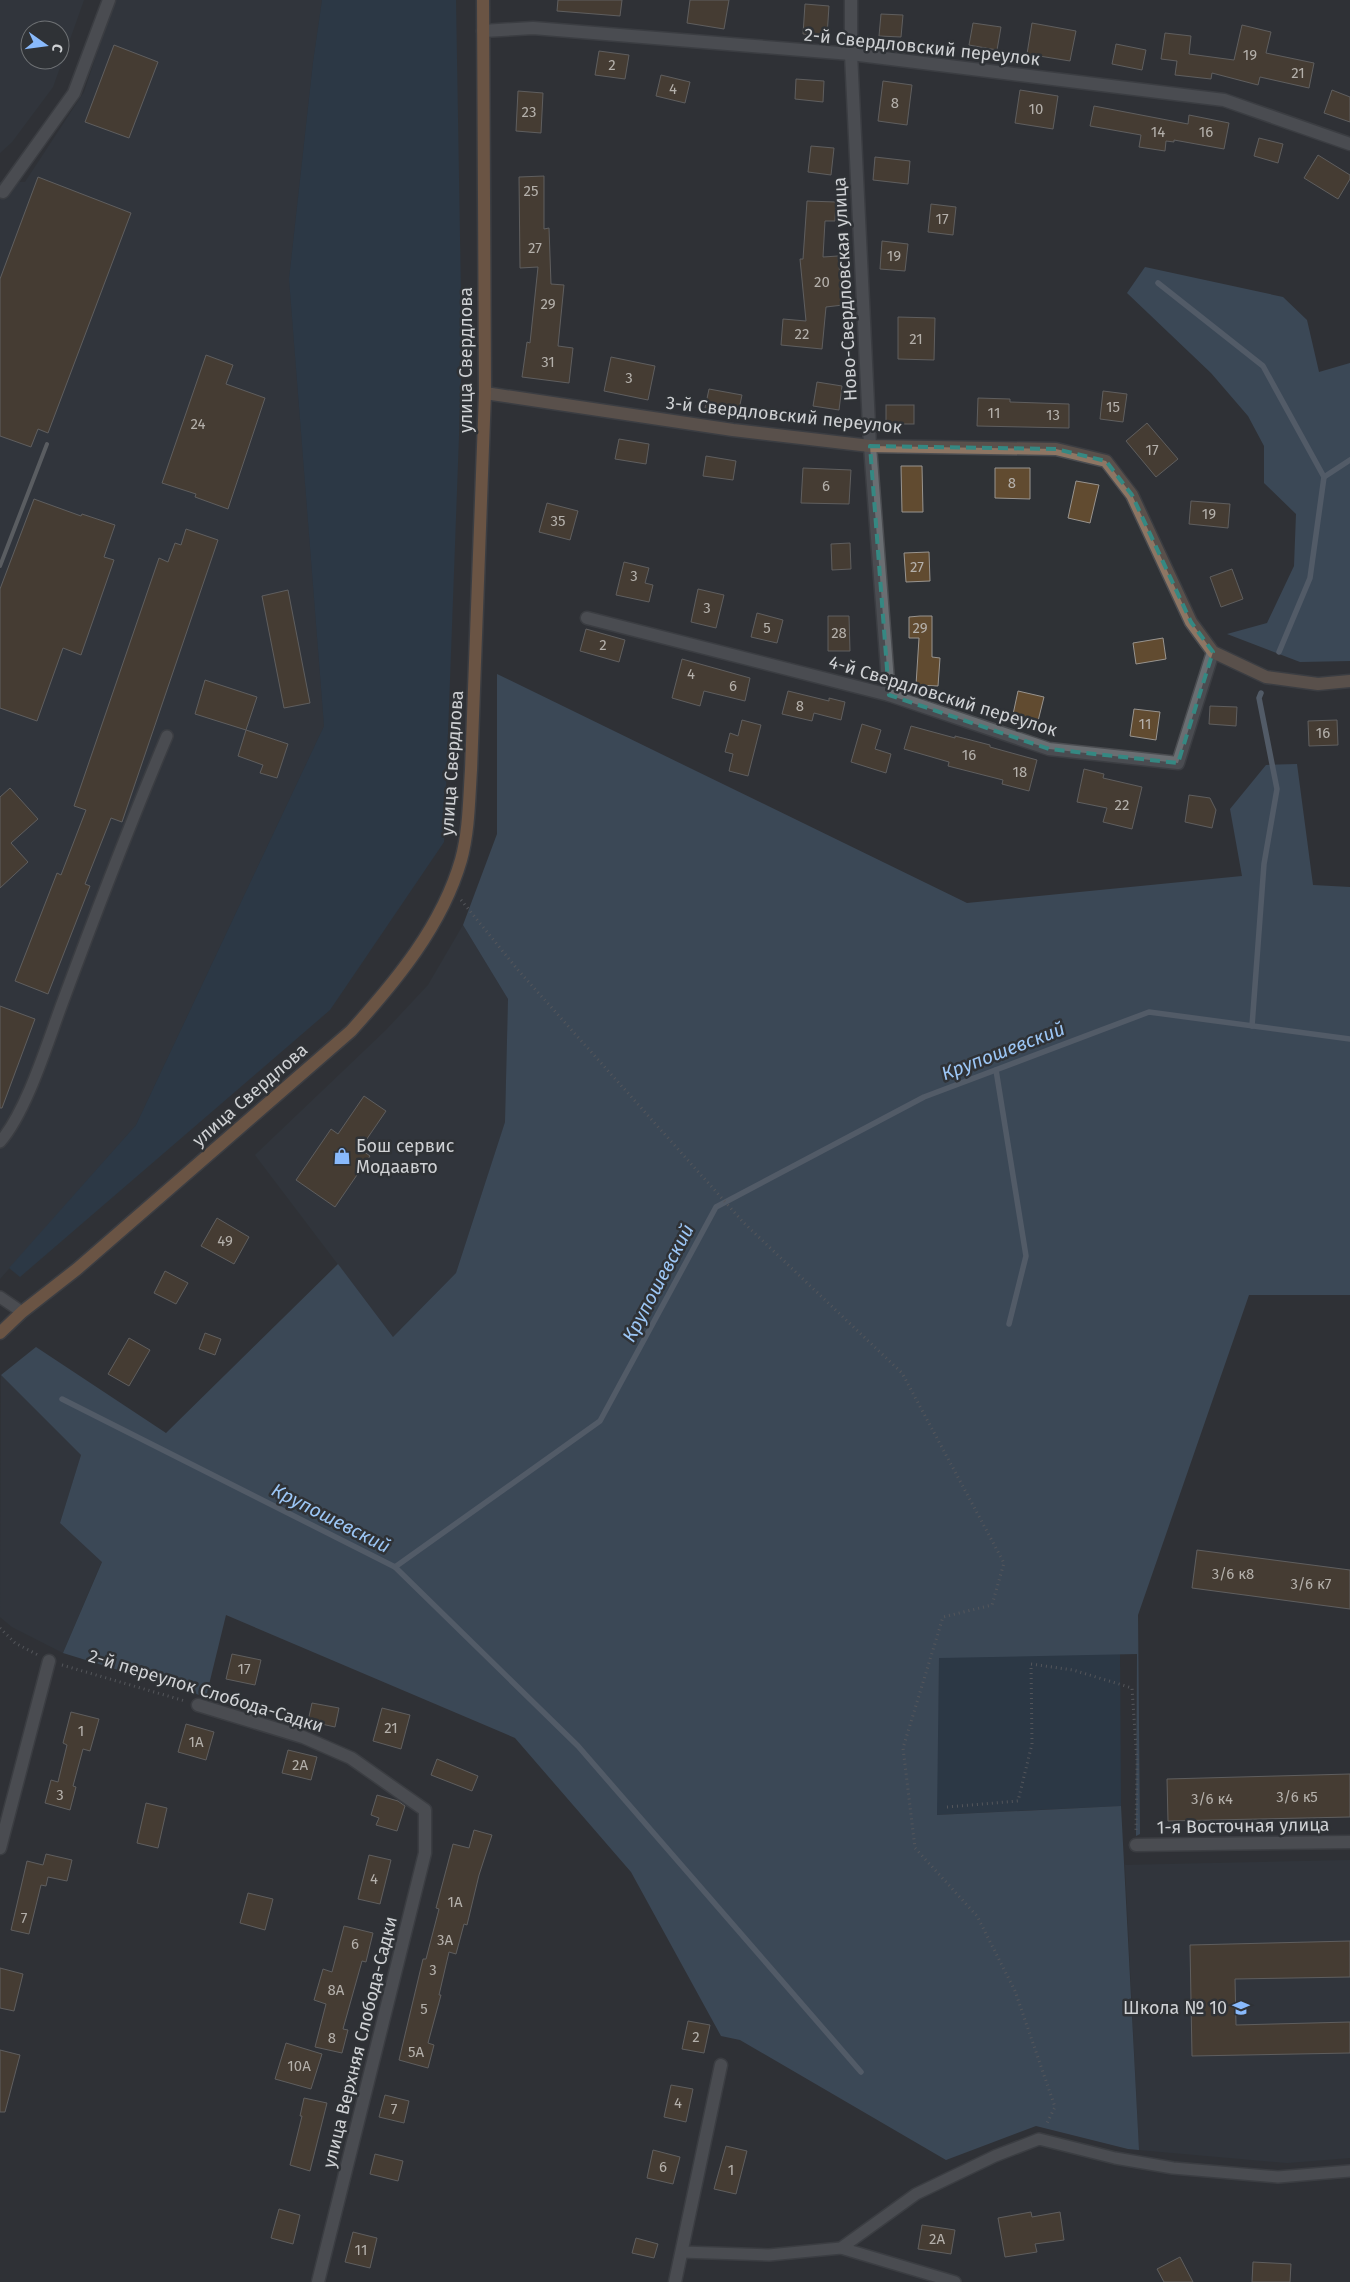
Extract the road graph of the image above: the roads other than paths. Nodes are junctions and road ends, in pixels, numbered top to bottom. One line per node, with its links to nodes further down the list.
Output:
1 (110, 0): 7 (street)
2 (483, 0): 4 (main road, улица Свердлова)
3 (851, 0): 5 (street, Ново-Свердловская улица)
4 (483, 31): 5 (street, 2-й Свердловский переулок); 8 (main road, улица Свердлова)
5 (851, 54): 6 (street, 2-й Свердловский переулок); 9 (street, Ново-Свердловская улица)
6 (1350, 144)
7 (1, 194)
8 (485, 393): 9 (main road, 3-й Свердловский переулок); 17 (main road, улица Свердлова)
9 (870, 446): 11 (main road, 3-й Свердловский переулок); 13 (street, Ново-Свердловская улица)
10 (587, 618): 13 (street, 4-й Свердловский переулок)
11 (1213, 652): 12 (main road, 3-й Свердловский переулок); 13 (street, 4-й Свердловский переулок)
12 (1350, 681)
13 (889, 695)
14 (167, 736): 15 (lane)
15 (0, 1142)
16 (0, 1297): 17 (lane)
17 (22, 1312): 18 (main road); 19 (main road, улица Свердлова)
18 (0, 1328)
19 (0, 1333)
20 (50, 1661): 25 (street)
21 (198, 1705): 22 (street, 2-й переулок Слобода-Садки)
22 (425, 1810): 30 (street, улица Верхняя Слобода-Садки)
23 (1350, 1842): 24 (street, 1-я Восточная улица)
24 (1136, 1845)
25 (0, 1848)
26 (721, 2065): 29 (street)
27 (1350, 2171): 28 (lane)
28 (841, 2248): 29 (lane); 32 (lane)
29 (682, 2252): 31 (street)
30 (318, 2282)
31 (675, 2282)
32 (955, 2282)

